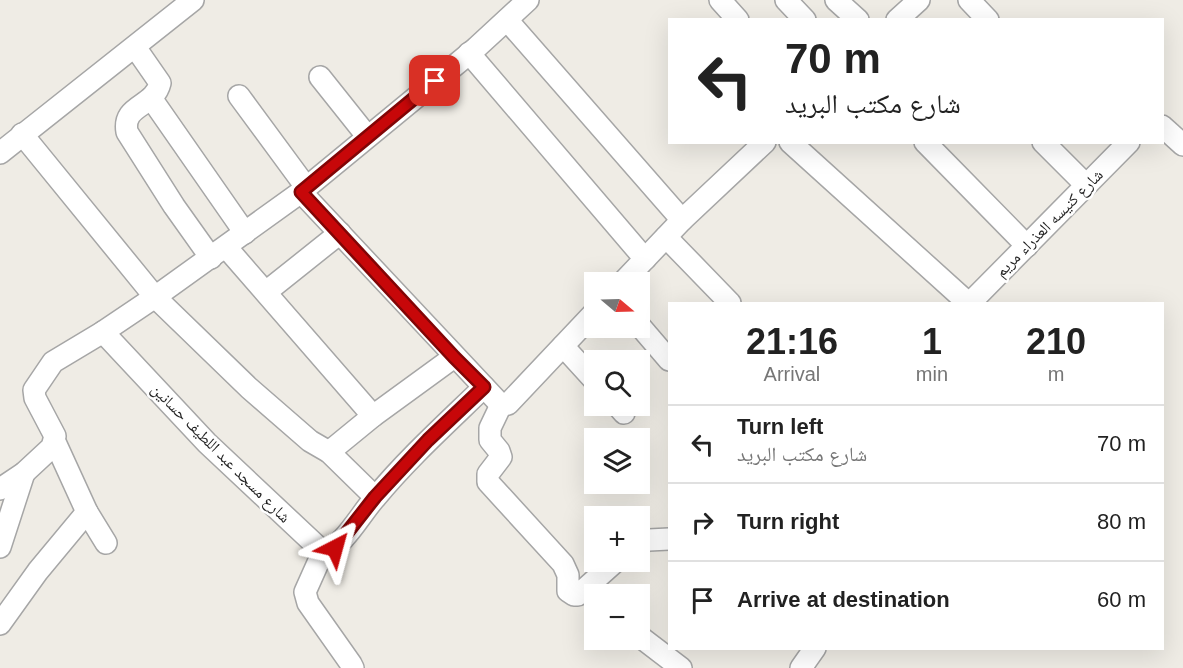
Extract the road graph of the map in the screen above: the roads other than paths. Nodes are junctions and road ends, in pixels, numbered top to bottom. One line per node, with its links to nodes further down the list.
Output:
1 (193, 0): 12 (street)
2 (528, 0): 11 (street)
3 (720, 0): 7 (street)
4 (786, 0): 8 (street)
5 (836, 0): 9 (street)
6 (969, 0): 10 (street)
7 (736, 18)
8 (803, 18)
9 (856, 18)
10 (986, 18)
11 (507, 20): 13 (street); 29 (street)
12 (135, 47): 16 (street); 18 (street)
13 (469, 53): 19 (street); 35 (street)
14 (320, 77): 19 (street)
15 (239, 96): 28 (street)
16 (151, 98): 30 (street); 34 (street)
17 (1164, 128): 25 (street)
18 (22, 134): 26 (street); 38 (street)
19 (367, 136): 28 (street)
20 (763, 144): 29 (street)
21 (792, 144): 40 (street)
22 (927, 144): 33 (street)
23 (1045, 144): 27 (street)
24 (1125, 144): 27 (street, شارع كنيسه العذراء مريم)
25 (1183, 145)
26 (0, 153)
27 (1086, 185): 33 (street, شارع كنيسه العذراء مريم)
28 (303, 190): 30 (street); 31 (street)
29 (682, 220): 32 (street)
30 (245, 232): 34 (street)
31 (340, 234): 37 (street); 46 (street)
32 (666, 237): 35 (street); 39 (street)
33 (1026, 246): 41 (street, شارع كنيسه العذراء مريم)
34 (219, 253): 37 (street); 38 (street)
35 (645, 259): 36 (street)
36 (633, 272)
37 (266, 292): 51 (street)
38 (155, 297): 43 (street); 53 (street)
39 (729, 302)
40 (968, 302)
41 (970, 302)
42 (584, 324): 45 (street)
43 (103, 332): 52 (street); 62 (street, شارع مسجد عبد اللطيف حسانين)
44 (650, 338): 47 (street)
45 (563, 346): 48 (street); 50 (street)
46 (454, 357): 49 (street); 51 (street)
47 (668, 359)
48 (584, 369)
49 (484, 387): 50 (street); 56 (street)
50 (501, 405): 63 (street)
51 (373, 416): 53 (street)
52 (55, 442): 54 (street); 57 (street)
53 (328, 452): 56 (street)
54 (24, 473): 55 (street); 61 (street)
55 (0, 489)
56 (375, 497): 62 (street)
57 (87, 512): 60 (street); 64 (street)
58 (668, 539): 59 (street)
59 (650, 540)
60 (105, 543)
61 (0, 547)
62 (322, 554): 67 (street)
63 (604, 572)
64 (0, 624)
65 (650, 644): 68 (street)
66 (814, 650): 69 (street)
67 (352, 668)
68 (681, 668)
69 (801, 668)

